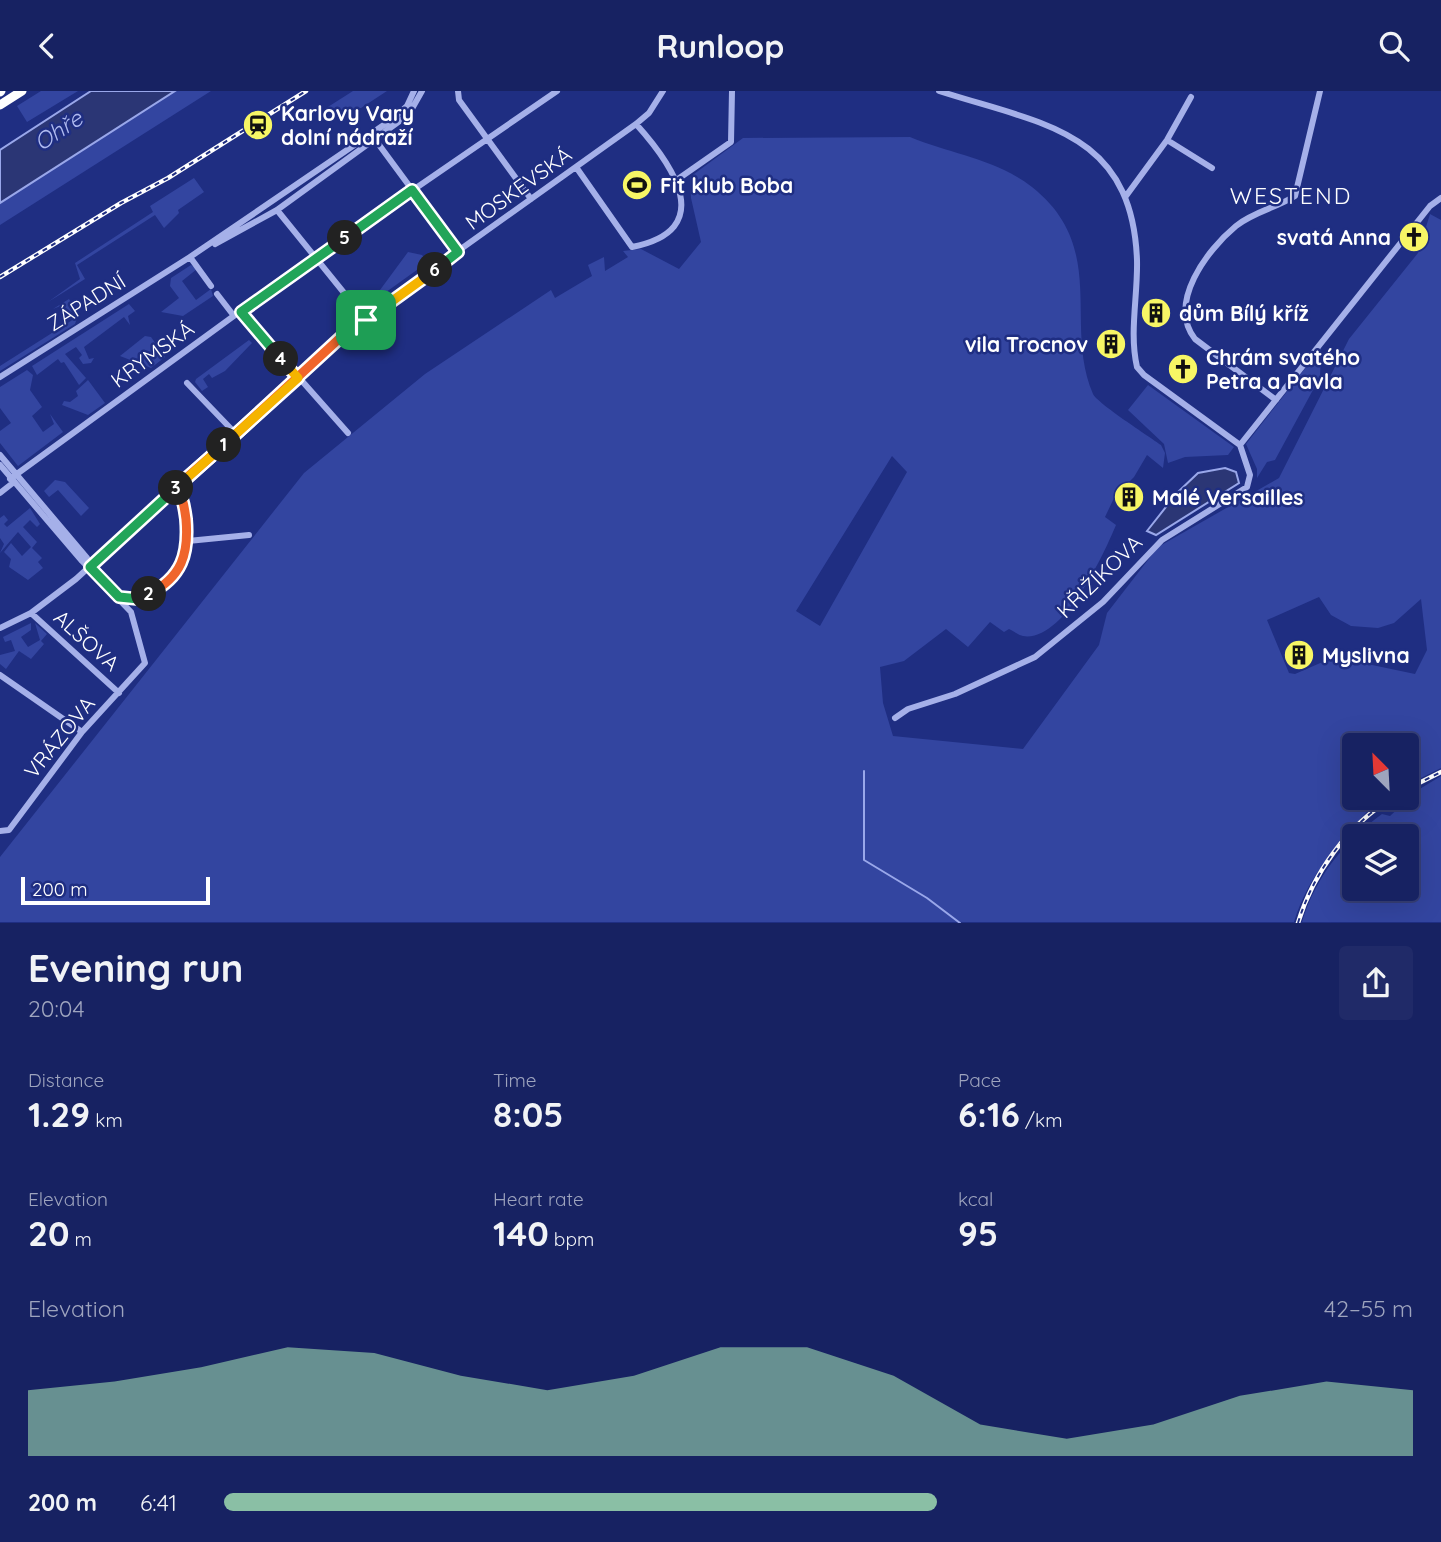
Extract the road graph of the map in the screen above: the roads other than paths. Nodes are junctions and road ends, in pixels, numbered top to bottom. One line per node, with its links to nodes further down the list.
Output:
1 (22, 91): 11 (highway)
2 (414, 91): 13 (street)
3 (422, 91): 13 (street)
4 (458, 91): 14 (street)
5 (557, 91): 14 (street, KRYMSKÁ)
6 (663, 91): 12 (street, MOSKEVSKÁ)
7 (732, 91): 18 (street)
8 (939, 91): 21 (street)
9 (1320, 91): 35 (street)
10 (1191, 97): 15 (street)
11 (0, 105)
12 (636, 124): 16 (street, MOSKEVSKÁ); 18 (street)
13 (373, 137): 19 (street); 20 (street, ZÁPADNÍ); 24 (street, ZÁPADNÍ)
14 (487, 139): 19 (street, KRYMSKÁ); 23 (street)
15 (1167, 140): 17 (street); 21 (street)
16 (576, 167): 18 (street); 23 (street, MOSKEVSKÁ)
17 (1212, 168)
18 (678, 179)
19 (412, 190): 25 (street); 27 (street, KRYMSKÁ)
20 (287, 193): 24 (street, ZÁPADNÍ); 26 (street, ZÁPADNÍ)
21 (1126, 196): 38 (street)
22 (1441, 198): 35 (street)
23 (531, 199): 25 (street, MOSKEVSKÁ)
24 (276, 210): 26 (street, ZÁPADNÍ); 27 (street)
25 (458, 252): 31 (street, MOSKEVSKÁ)
26 (190, 257): 28 (street); 32 (street, ZÁPADNÍ)
27 (316, 260): 30 (street, KRYMSKÁ); 31 (street)
28 (211, 286)
29 (216, 294): 30 (street)
30 (238, 314): 33 (street); 41 (street, KRYMSKÁ)
31 (366, 320): 33 (street, MOSKEVSKÁ)
32 (0, 377)
33 (298, 378): 36 (street); 37 (street, MOSKEVSKÁ)
34 (187, 383): 37 (street)
35 (1276, 400): 38 (street)
36 (348, 433)
37 (236, 434): 42 (street, MOSKEVSKÁ)
38 (1240, 445): 54 (street, KŘIŽÍKOVA)
39 (0, 455): 41 (street)
40 (0, 465): 41 (street)
41 (13, 479): 43 (street, KRYMSKÁ); 46 (street)
42 (175, 488): 45 (street); 46 (street, MOSKEVSKÁ)
43 (0, 493)
44 (249, 535): 45 (street)
45 (188, 541): 48 (street)
46 (90, 567): 47 (street); 50 (street, MOSKEVSKÁ)
47 (119, 597): 48 (street); 49 (street)
48 (139, 599): 49 (street)
49 (131, 612): 53 (street, VRÁZOVA)
50 (31, 613): 51 (street, MOSKEVSKÁ); 53 (street, ALŠOVA)
51 (0, 628)
52 (0, 675): 55 (street)
53 (119, 693): 55 (street, VRÁZOVA)
54 (895, 718)
55 (82, 732): 56 (street, VRÁZOVA)
56 (1, 831)

